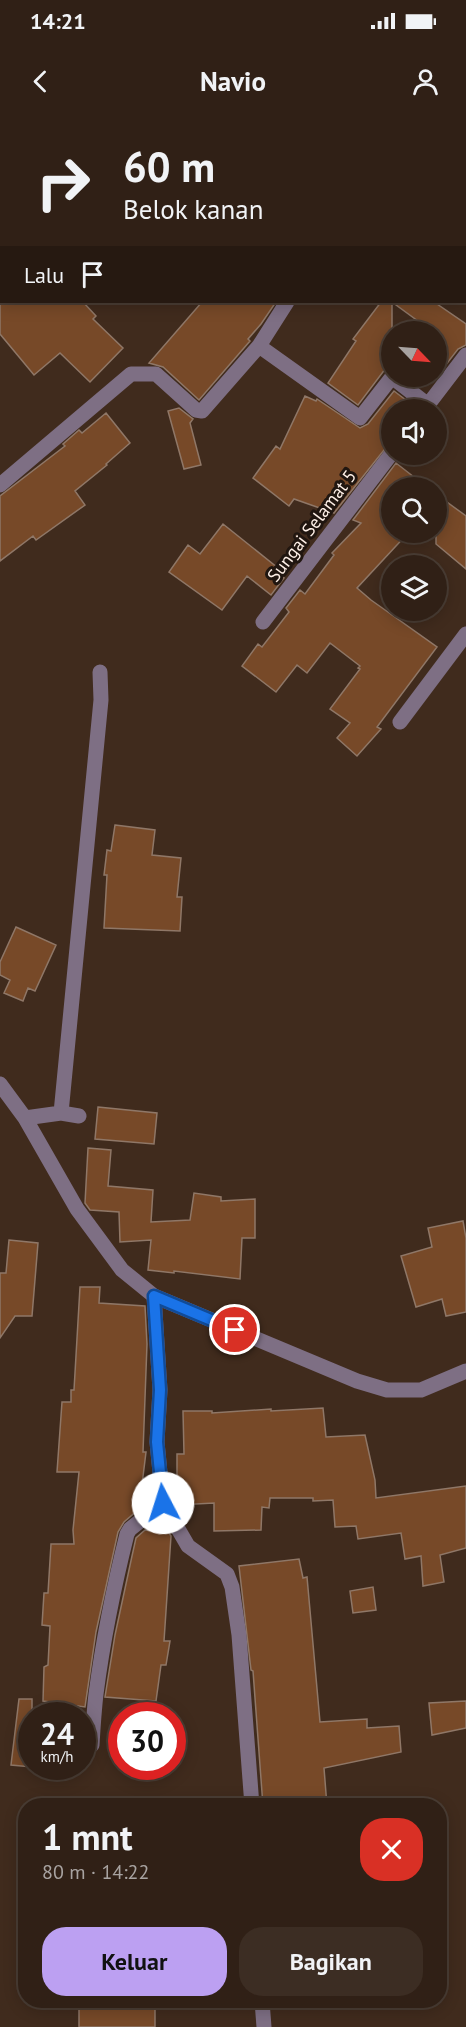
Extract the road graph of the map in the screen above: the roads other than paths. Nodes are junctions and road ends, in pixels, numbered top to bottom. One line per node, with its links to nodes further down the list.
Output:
1 (286, 303): 2 (street)
2 (259, 346): 4 (street); 7 (street)
3 (466, 355): 5 (street)
4 (417, 399)
5 (432, 399)
6 (383, 465): 8 (street, Sungai Selamat 5)
7 (0, 484)
8 (263, 622)
9 (466, 634): 11 (street)
10 (100, 672): 13 (street)
11 (400, 722)
12 (0, 1084): 15 (street)
13 (61, 1113): 14 (street); 15 (street)
14 (79, 1116)
15 (25, 1118): 16 (street)
16 (154, 1296): 17 (street); 18 (street)
17 (466, 1371)
18 (163, 1503): 19 (street); 20 (street)
19 (96, 1707)
20 (251, 1798)
21 (263, 2008): 22 (street)
22 (264, 2027)

